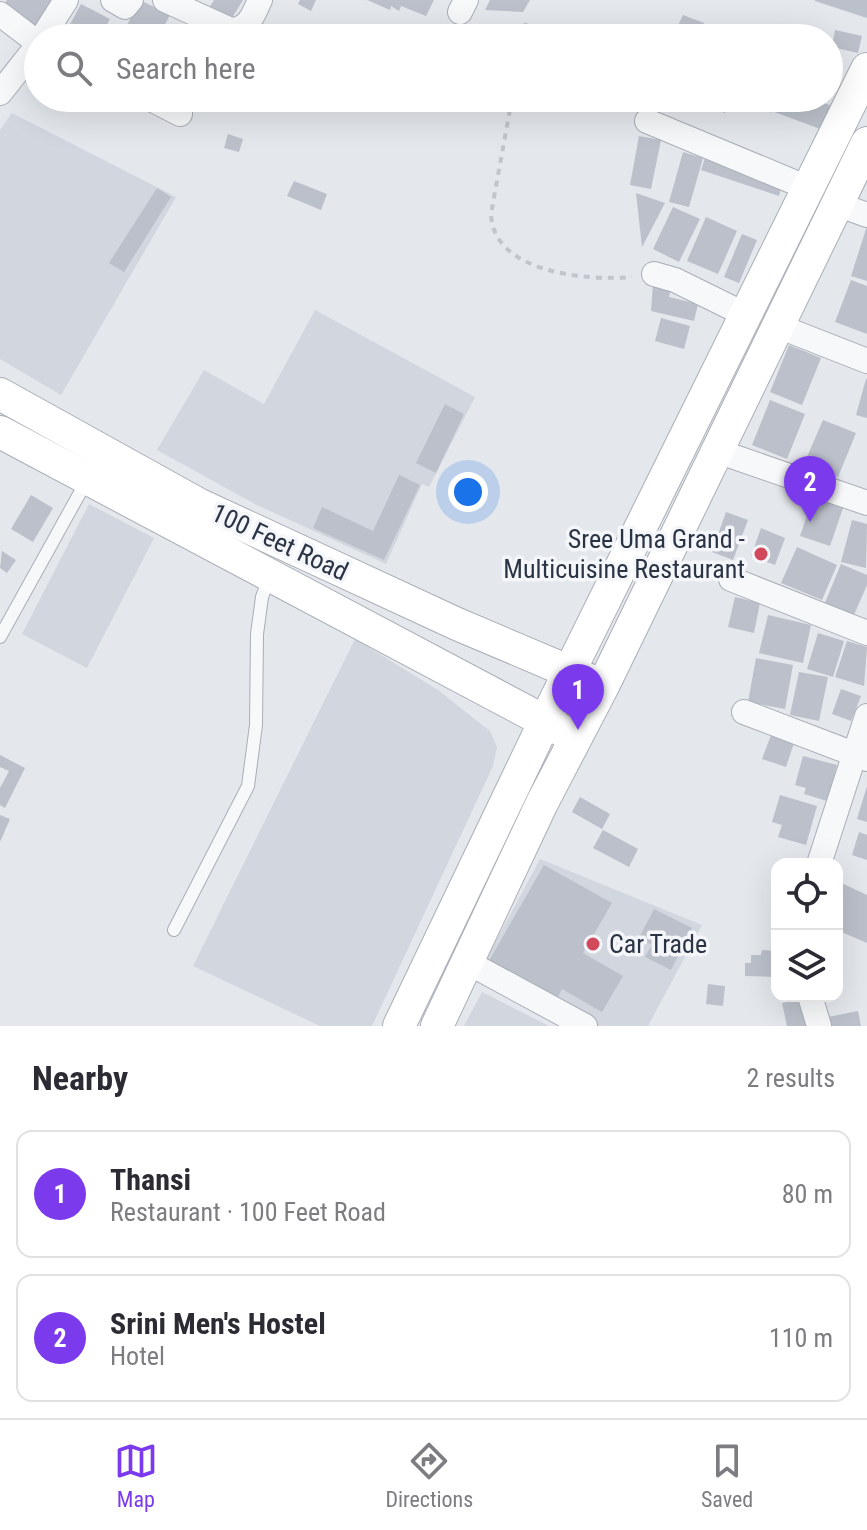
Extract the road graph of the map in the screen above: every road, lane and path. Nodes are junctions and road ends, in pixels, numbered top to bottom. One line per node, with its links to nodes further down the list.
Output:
1 (66, 0): 7 (street)
2 (113, 0): 3 (street)
3 (131, 0)
4 (165, 0): 8 (street)
5 (260, 0): 9 (street)
6 (0, 14): 10 (street)
7 (51, 24)
8 (218, 24)
9 (248, 24)
10 (24, 33)
11 (24, 62): 13 (street)
12 (867, 69): 19 (main road)
13 (0, 93)
14 (176, 112): 16 (street)
15 (509, 112): 21 (path)
16 (180, 114)
17 (647, 121): 19 (street)
18 (867, 143): 20 (main road)
19 (808, 188): 22 (main road)
20 (852, 210): 23 (main road)
21 (654, 274): 22 (street)
22 (746, 315): 34 (main road)
23 (778, 326): 24 (street); 27 (main road)
24 (867, 361)
25 (0, 394): 34 (main road, 100 Feet Road)
26 (0, 432): 28 (main road, 100 Feet Road)
27 (717, 451): 29 (street); 35 (main road)
28 (87, 480): 30 (main road, 100 Feet Road); 33 (lane)
29 (867, 503)
30 (270, 576): 38 (main road, 100 Feet Road); 42 (lane)
31 (731, 579): 32 (street)
32 (867, 633)
33 (0, 637)
34 (570, 670): 35 (main road, 100 Feet Road); 38 (main road)
35 (603, 686): 39 (main road)
36 (744, 712): 40 (street)
37 (867, 716): 40 (street)
38 (545, 721): 39 (main road, 100 Feet Road); 45 (main road)
39 (576, 738): 43 (main road)
40 (862, 757): 41 (street)
41 (821, 858)
42 (174, 930)
43 (467, 962): 46 (main road); 47 (street)
44 (812, 1002): 48 (street)
45 (399, 1026)
46 (437, 1026)
47 (585, 1026)
48 (819, 1026)

